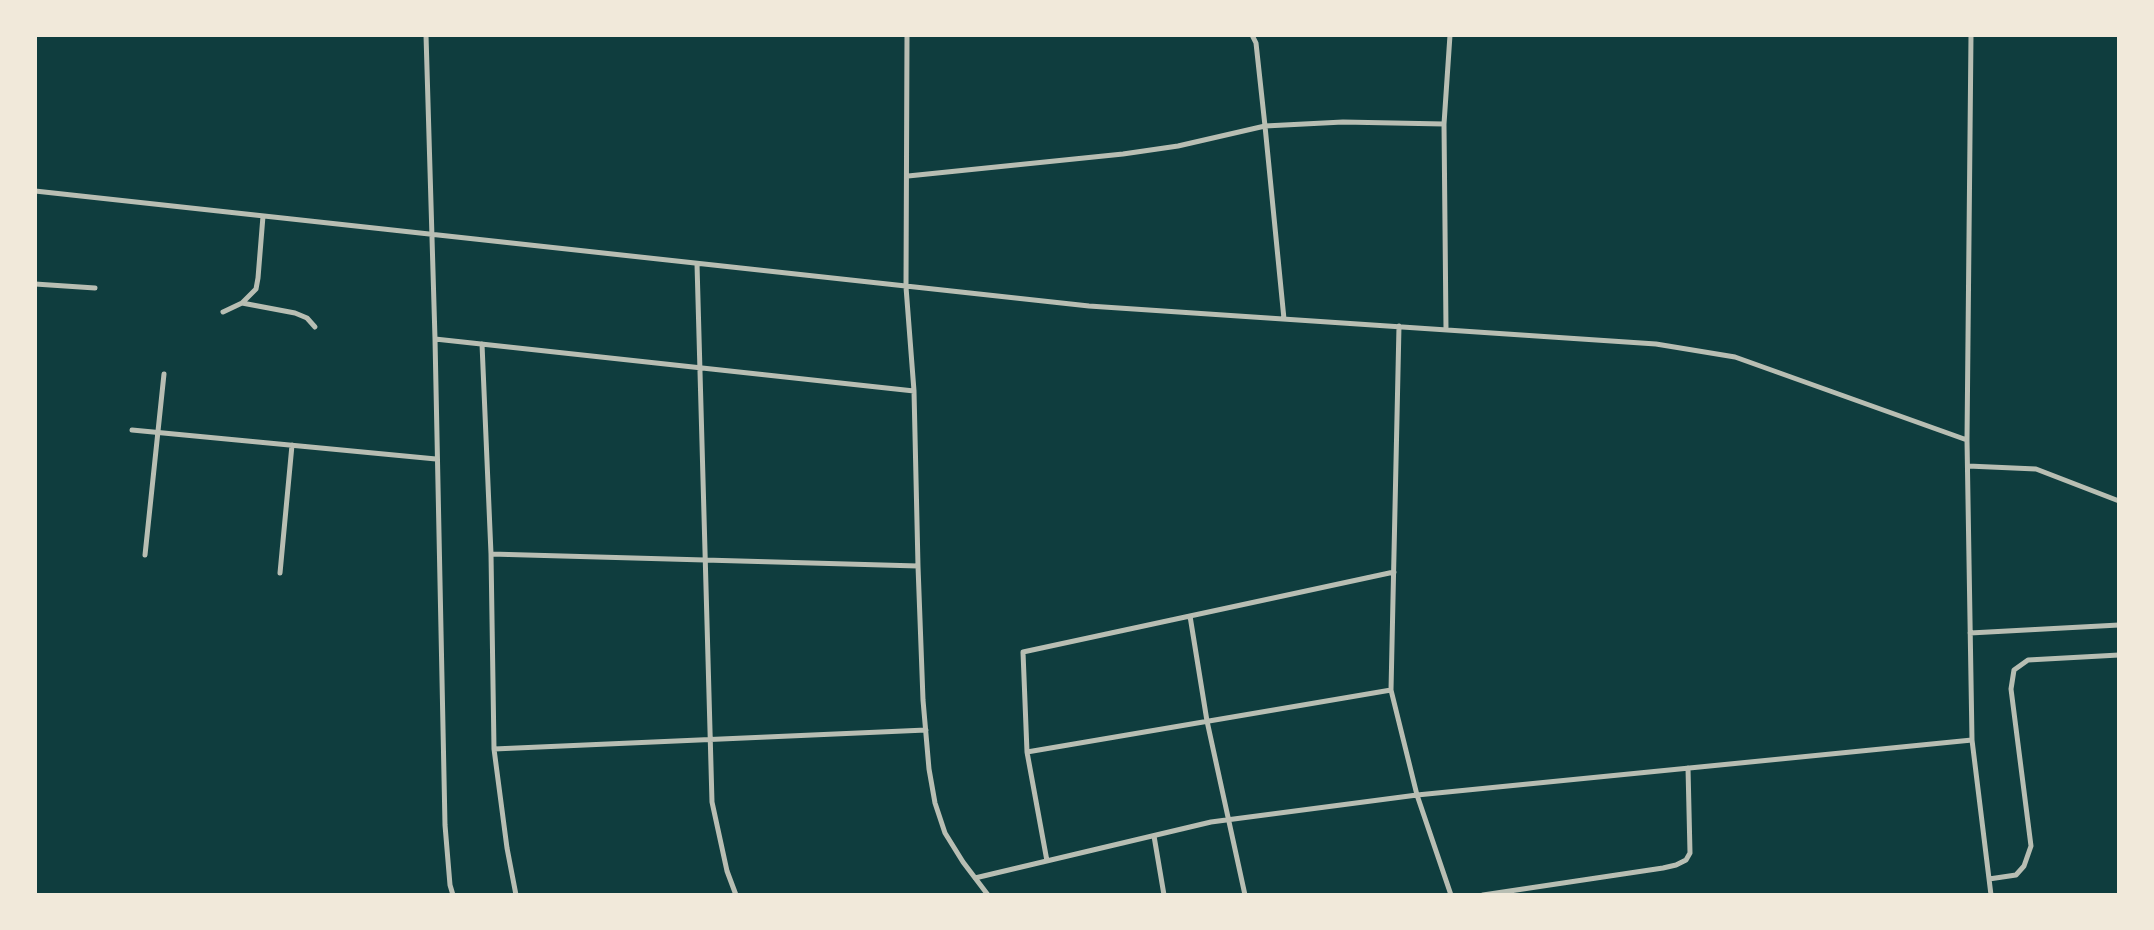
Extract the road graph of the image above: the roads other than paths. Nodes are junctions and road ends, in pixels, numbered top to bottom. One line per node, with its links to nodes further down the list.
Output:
1 (426, 35): 11 (street)
2 (907, 35): 8 (street)
3 (1252, 35): 7 (street)
4 (1450, 35): 6 (street)
5 (1971, 35): 29 (street)
6 (1444, 124): 7 (street); 21 (street)
7 (1265, 126): 8 (street); 18 (street)
8 (908, 176): 14 (street)
9 (35, 191): 10 (street)
10 (263, 216): 11 (street); 16 (street)
11 (431, 234): 12 (street); 22 (street)
12 (698, 264): 14 (street); 24 (street)
13 (35, 284): 15 (street)
14 (906, 286): 18 (street); 26 (street)
15 (95, 288)
16 (242, 303): 17 (street); 20 (street)
17 (223, 312)
18 (1284, 319): 19 (street)
19 (1399, 326): 21 (street); 38 (street)
20 (314, 327)
21 (1446, 328): 29 (street)
22 (435, 339): 23 (street); 31 (street)
23 (482, 344): 24 (street); 34 (street)
24 (700, 366): 26 (street); 36 (street)
25 (164, 374): 28 (street)
26 (914, 390): 37 (street)
27 (132, 430): 28 (street)
28 (158, 432): 30 (street); 35 (street)
29 (1967, 440): 32 (street)
30 (292, 445): 31 (street); 39 (street)
31 (436, 459): 58 (street)
32 (1968, 466): 33 (street); 42 (street)
33 (2119, 501)
34 (491, 554): 36 (street); 49 (street)
35 (145, 555)
36 (706, 560): 37 (street); 47 (street)
37 (918, 566): 46 (street)
38 (1394, 572): 40 (street); 44 (street)
39 (280, 573)
40 (1190, 616): 45 (street); 50 (street)
41 (2119, 625): 42 (street)
42 (1970, 633): 48 (street)
43 (2119, 655): 57 (street)
44 (1391, 690): 45 (street); 52 (street)
45 (1207, 722): 50 (street); 53 (street)
46 (926, 730): 47 (street); 56 (street)
47 (709, 740): 49 (street); 60 (street)
48 (1972, 740): 51 (street); 57 (street)
49 (494, 749): 59 (street)
50 (1027, 752): 55 (street)
51 (1688, 768): 52 (street); 65 (street)
52 (1417, 795): 53 (street); 64 (street)
53 (1230, 820): 54 (street); 63 (street)
54 (1154, 836): 55 (street); 62 (street)
55 (1047, 861): 56 (street)
56 (975, 878): 61 (street)
57 (1989, 879): 66 (street)
58 (453, 895)
59 (516, 895)
60 (736, 895)
61 (988, 895)
62 (1164, 895)
63 (1245, 895)
64 (1451, 895)
65 (1483, 895)
66 (1991, 895)

